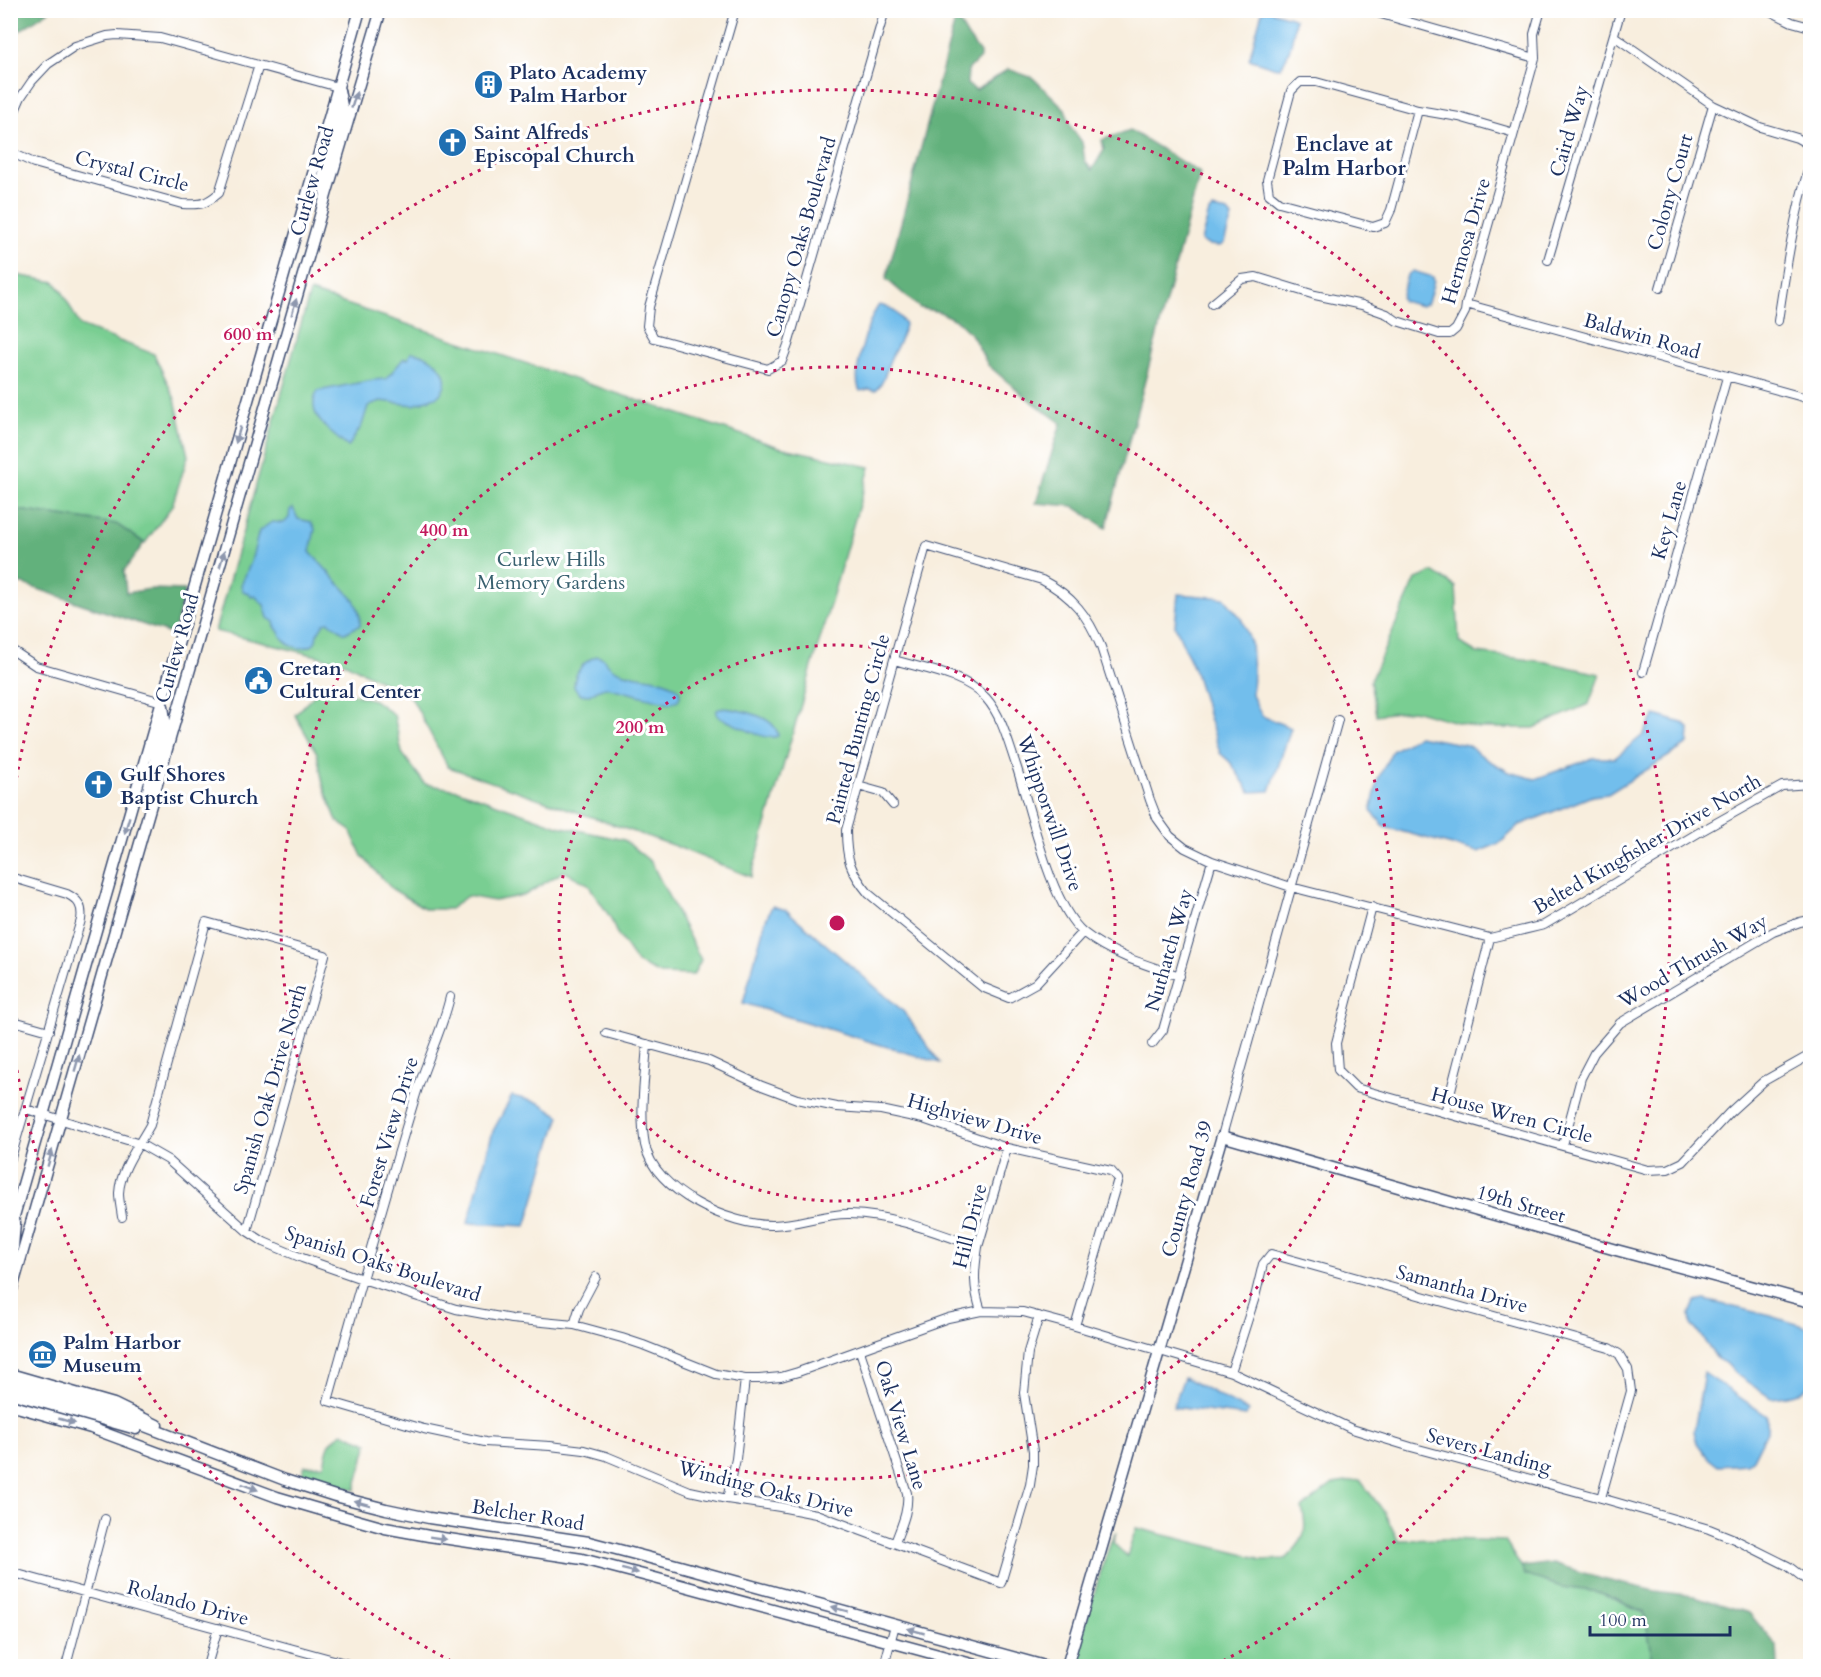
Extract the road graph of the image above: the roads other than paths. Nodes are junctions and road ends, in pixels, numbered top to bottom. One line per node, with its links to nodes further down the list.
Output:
1 (360, 10): 14 (main road, Curlew Road)
2 (372, 10): 9 (main road)
3 (735, 10): 4 (street, Canopy Oaks Boulevard)
4 (885, 10)
5 (1367, 10): 12 (street)
6 (1541, 10): 12 (street, Hermosa Drive)
7 (1621, 10): 11 (street, Caird Way)
8 (1768, 10): 10 (street)
9 (379, 16): 22 (main road, Curlew Road, one-way to 9)
10 (1810, 27)
11 (1614, 36): 15 (street); 23 (street, Caird Way)
12 (1535, 58): 18 (street, Hermosa Drive)
13 (259, 65): 14 (street); 17 (street); 20 (street, Crystal Circle)
14 (338, 87): 22 (main road); 34 (main road, Curlew Road, one-way to 34)
15 (1713, 105): 19 (street); 24 (street, Colony Court)
16 (1419, 110): 16 (street); 18 (street)
17 (10, 122)
18 (1514, 133): 26 (street, Hermosa Drive)
19 (1810, 145)
20 (10, 152)
21 (1810, 164): 27 (street)
22 (326, 195): 38 (main road, Curlew Road, one-way to 22)
23 (1548, 260)
24 (1660, 288)
25 (1212, 303): 26 (street, Hermosa Drive)
26 (1466, 304): 28 (street, Baldwin Road)
27 (1778, 321)
28 (1727, 376): 29 (street, Baldwin Road); 33 (street, Key Lane)
29 (1810, 399)
30 (926, 546): 32 (street, Painted Bunting Circle); 40 (street, Belted Kingfisher Drive North)
31 (15, 652): 34 (street)
32 (894, 660): 37 (street, Painted Bunting Circle); 45 (street, Whipporwill Drive)
33 (1643, 672)
34 (162, 702): 38 (main road); 57 (main road, Curlew Road, one-way to 57)
35 (1338, 720): 42 (street, County Road 39)
36 (1810, 784): 46 (street, Belted Kingfisher Drive North)
37 (858, 786): 39 (street); 45 (street, Painted Bunting Circle)
38 (154, 797): 58 (main road, Curlew Road, one-way to 38)
39 (893, 805)
40 (1212, 861): 42 (street, Belted Kingfisher Drive North); 47 (street, Nuthatch Way)
41 (10, 877): 50 (street)
42 (1291, 887): 43 (street, Belted Kingfisher Drive North); 59 (street, County Road 39)
43 (1372, 907): 46 (street, Belted Kingfisher Drive North); 56 (street, House Wren Circle)
44 (1810, 920): 61 (street, Wood Thrush Way)
45 (1083, 932): 47 (street, Whipporwill Drive)
46 (1490, 938): 56 (street)
47 (1180, 975): 53 (street, Nuthatch Way)
48 (450, 997): 71 (street, Forest View Drive)
49 (10, 1020): 50 (street)
50 (49, 1031): 55 (street)
51 (606, 1033): 52 (street, Highview Drive)
52 (648, 1044): 62 (street, Highview Drive); 68 (street)
53 (1152, 1044)
54 (1810, 1054): 61 (street, House Wren Circle)
55 (26, 1109): 57 (street, Spanish Oaks Boulevard); 63 (street)
56 (1445, 1113): 61 (street, House Wren Circle)
57 (44, 1114): 58 (street, Spanish Oaks Boulevard); 64 (main road, Curlew Road)
58 (61, 1119): 60 (street, Spanish Oaks Boulevard); 72 (main road, Curlew Road, one-way to 58)
59 (1222, 1136): 73 (main road, 19th Street); 78 (main road, County Road 39)
60 (140, 1144): 65 (street); 67 (street, Spanish Oaks Boulevard); 67 (street, Spanish Oak Drive North)
61 (1563, 1145)
62 (1007, 1148): 68 (street, Hill Drive); 77 (street, Highview Drive)
63 (11, 1160)
64 (15, 1212): 66 (main road, Curlew Road); 69 (main road)
65 (122, 1217)
66 (10, 1230)
67 (247, 1231): 71 (street, Spanish Oaks Boulevard)
68 (978, 1247): 74 (street, Hill Drive)
69 (10, 1257)
70 (596, 1277): 76 (street)
71 (362, 1279): 76 (street, Spanish Oaks Boulevard); 88 (street, Winding Oaks Drive)
72 (10, 1296)
73 (1810, 1302)
74 (981, 1311): 75 (street, Spanish Oaks Boulevard); 79 (street, Spanish Oaks Boulevard)
75 (1039, 1316): 77 (street, Spanish Oaks Boulevard); 90 (street, Winding Oaks Drive)
76 (574, 1325): 82 (street, Spanish Oaks Boulevard)
77 (1075, 1326): 78 (street, Spanish Oaks Boulevard)
78 (1159, 1350): 80 (street, Severs Landing); 103 (main road, County Road 39)
79 (860, 1351): 82 (street, Spanish Oaks Boulevard); 90 (street, Oak View Lane)
80 (1231, 1372): 87 (street, Severs Landing); 87 (street, Samantha Drive)
81 (10, 1374): 86 (main road)
82 (745, 1379): 88 (street)
83 (10, 1383): 86 (main road, Belcher Road)
84 (10, 1393): 86 (main road)
85 (10, 1405): 96 (main road, Belcher Road, one-way to 96)
86 (186, 1442): 94 (main road, Belcher Road, one-way to 86)
87 (1601, 1498): 92 (street, Severs Landing)
88 (727, 1499): 90 (street, Winding Oaks Drive)
89 (105, 1519): 93 (street)
90 (895, 1543)
91 (10, 1572): 93 (street, Rolando Drive)
92 (1810, 1583)
93 (86, 1593): 95 (street, Rolando Drive); 97 (street)
94 (895, 1625): 96 (street); 102 (main road, Belcher Road, one-way to 94)
95 (218, 1628): 98 (street); 99 (street, Rolando Drive)
96 (890, 1642): 100 (street); 101 (main road, Belcher Road)
97 (66, 1666)
98 (207, 1666)
99 (356, 1666)
100 (884, 1666)
101 (979, 1666)
102 (1045, 1666)
103 (1067, 1666)

